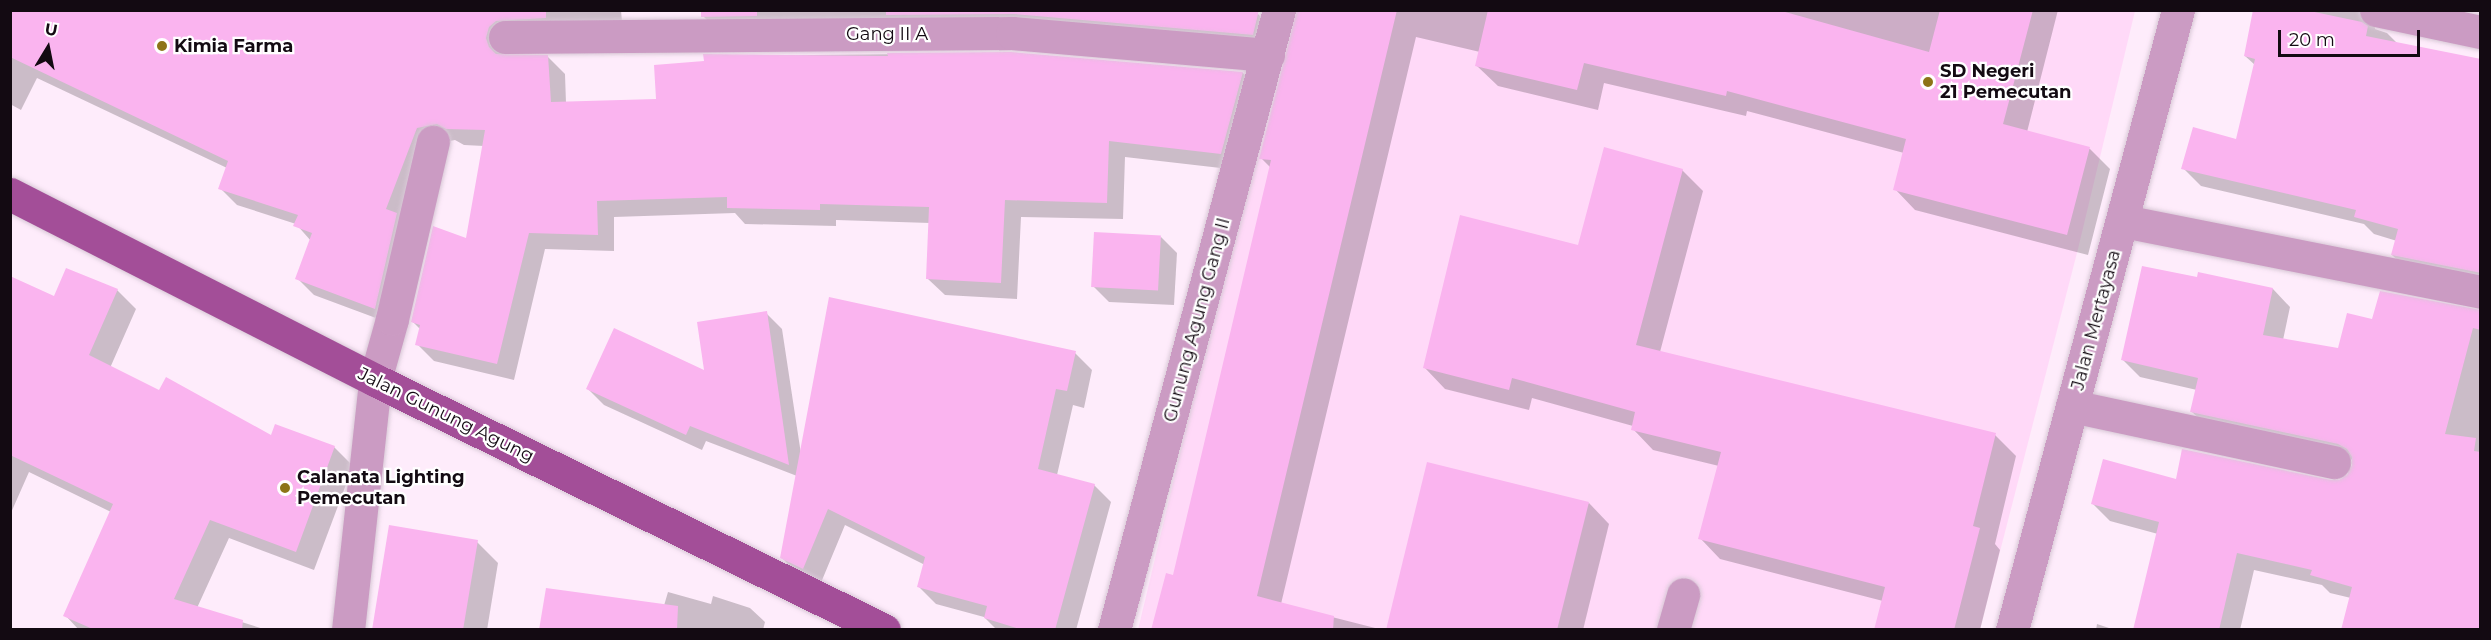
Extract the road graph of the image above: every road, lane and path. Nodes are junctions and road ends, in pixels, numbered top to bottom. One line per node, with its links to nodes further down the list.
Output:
1 (1280, 10): 6 (street, Gunung Agung Gang II)
2 (2178, 10): 9 (street, Jalan Mertayasa)
3 (2376, 10): 4 (street)
4 (2481, 32)
5 (505, 37): 6 (street, Gang II A)
6 (1268, 55): 17 (street, Gunung Agung Gang II)
7 (433, 142): 11 (street)
8 (10, 194): 11 (main road, Jalan Gunung Agung)
9 (2123, 220): 10 (street); 12 (street, Jalan Mertayasa)
10 (2481, 292)
11 (375, 380): 15 (street); 16 (main road, Jalan Gunung Agung)
12 (2072, 406): 13 (street); 19 (street, Jalan Mertayasa)
13 (2334, 462)
14 (1683, 594): 18 (street)
15 (348, 630)
16 (884, 630)
17 (1114, 630)
18 (1673, 630)
19 (2012, 630)

